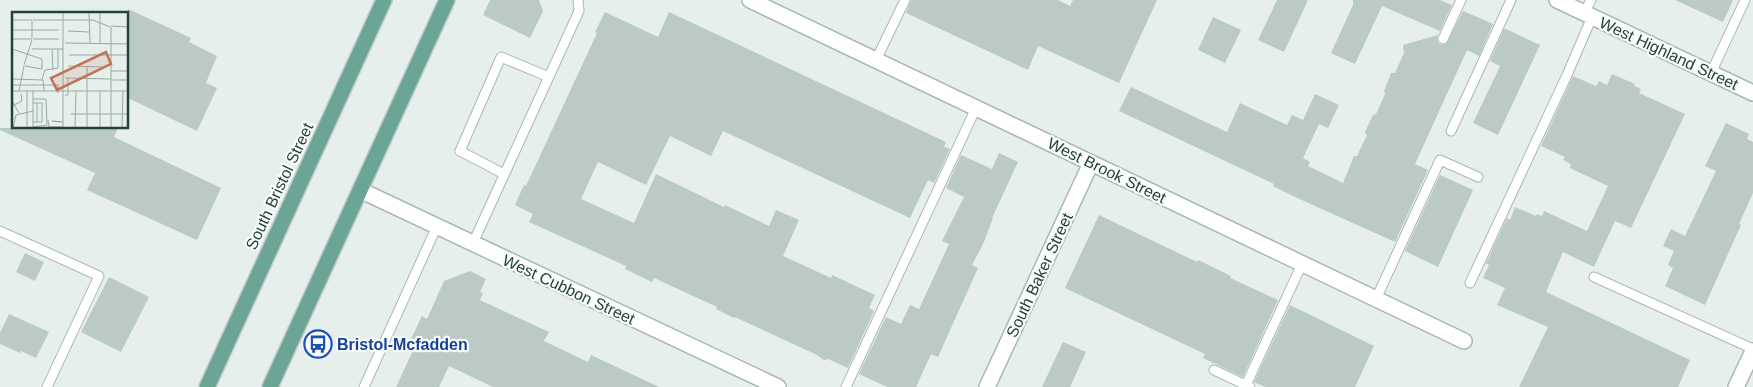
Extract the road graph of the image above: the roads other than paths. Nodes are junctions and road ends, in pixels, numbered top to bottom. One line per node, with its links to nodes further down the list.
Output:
1 (384, 0): 34 (main road, South Bristol Street)
2 (447, 0): 21 (main road)
3 (578, 0): 14 (lane)
4 (750, 0): 12 (street, West Brook Street)
5 (905, 0): 12 (lane)
6 (1461, 0): 11 (lane)
7 (1511, 0): 17 (lane)
8 (1557, 0): 10 (street, West Highland Street)
9 (1745, 0): 13 (lane)
10 (1589, 10): 13 (street, West Highland Street); 27 (lane)
11 (1443, 39)
12 (876, 60): 16 (street, West Brook Street)
13 (1711, 73): 15 (street, West Highland Street)
14 (549, 77): 19 (lane); 19 (lane)
15 (1753, 93)
16 (976, 108): 18 (street, West Brook Street); 38 (lane)
17 (1451, 131)
18 (1091, 163): 25 (street, West Brook Street); 39 (street, South Baker Street)
19 (504, 174): 24 (lane)
20 (1478, 177): 28 (lane)
21 (360, 190): 22 (street, West Cubbon Street); 35 (main road)
22 (437, 226): 24 (street, West Cubbon Street); 36 (lane)
23 (0, 231): 33 (lane)
24 (473, 243): 37 (street, West Cubbon Street)
25 (1302, 264): 28 (street, West Brook Street); 32 (lane)
26 (1594, 277): 30 (lane)
27 (1470, 283)
28 (1376, 299): 29 (street, West Brook Street)
29 (1464, 341)
30 (1753, 350): 40 (street)
31 (1214, 370): 32 (lane)
32 (1249, 386)
33 (47, 387)
34 (207, 387)
35 (270, 387)
36 (364, 387)
37 (778, 387)
38 (846, 387)
39 (987, 387)
40 (1736, 387)

